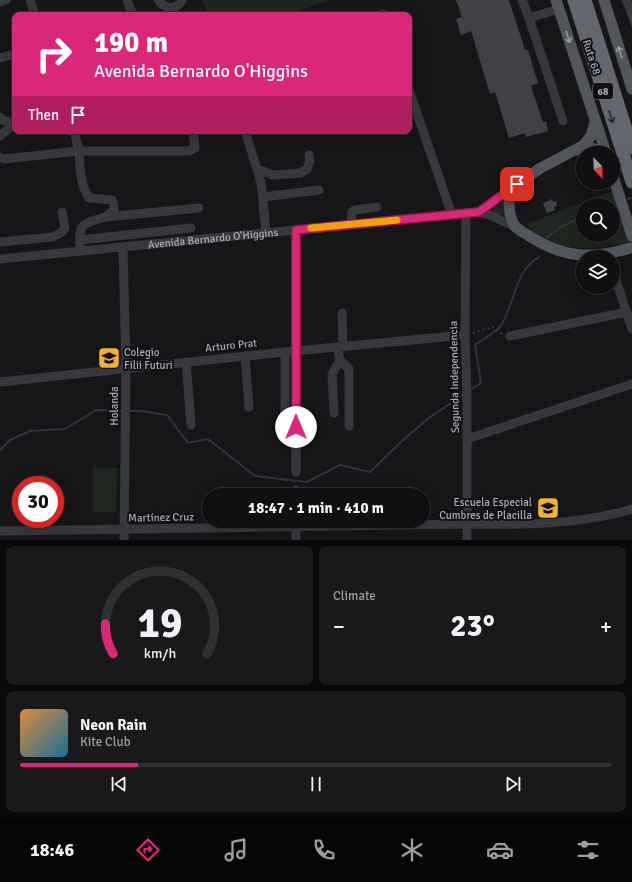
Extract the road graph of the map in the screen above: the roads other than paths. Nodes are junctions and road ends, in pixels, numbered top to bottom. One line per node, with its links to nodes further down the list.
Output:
1 (6, 0): 11 (street)
2 (30, 0): 14 (street)
3 (127, 0): 15 (street)
4 (158, 0): 5 (street)
5 (182, 0)
6 (522, 0): 16 (street)
7 (574, 0): 38 (highway, Ruta 68 / 68, one-way to 38)
8 (585, 0): 32 (highway, Ruta 68 / 68)
9 (604, 0): 19 (main road, one-way to 9)
10 (626, 0): 13 (street)
11 (0, 2)
12 (558, 4): 16 (street); 24 (main road, one-way to 24)
13 (630, 9)
14 (34, 12)
15 (132, 12)
16 (528, 18): 23 (street)
17 (12, 55): 18 (street)
18 (0, 58)
19 (630, 73): 20 (main road)
20 (632, 89)
21 (412, 99): 48 (street)
22 (0, 118): 25 (street)
23 (563, 121)
24 (595, 122): 31 (main road); 34 (main road, Avenida Bernardo O'Higgins)
25 (12, 123)
26 (12, 126): 30 (street)
27 (75, 134): 33 (street)
28 (193, 134): 33 (street)
29 (246, 134): 37 (street)
30 (0, 136)
31 (604, 146)
32 (632, 148)
33 (79, 151): 36 (street); 49 (street)
34 (574, 151): 39 (main road, Avenida Bernardo O'Higgins)
35 (309, 155): 37 (street)
36 (0, 157)
37 (257, 169): 42 (street)
38 (632, 182)
39 (511, 188): 46 (street, Avenida Bernardo O'Higgins); 51 (main road)
40 (319, 190): 42 (street)
41 (617, 190): 55 (main road)
42 (263, 197): 54 (street)
43 (376, 207): 50 (street)
44 (199, 208): 49 (street)
45 (62, 212): 57 (street)
46 (479, 212): 47 (street, Avenida Bernardo O'Higgins); 51 (street)
47 (466, 214): 48 (street, Avenida Bernardo O'Higgins); 66 (street, Segunda Independencia)
48 (452, 215): 50 (street, Avenida Bernardo O'Higgins)
49 (105, 217): 56 (street)
50 (351, 224): 53 (street, Avenida Bernardo O'Higgins)
51 (515, 227): 59 (main road)
52 (191, 228): 56 (street)
53 (296, 230): 54 (street, Avenida Bernardo O'Higgins); 69 (street)
54 (266, 232): 58 (street, Avenida Bernardo O'Higgins)
55 (632, 236)
56 (80, 240): 60 (street)
57 (0, 242)
58 (123, 248): 60 (street, Avenida Bernardo O'Higgins); 74 (street, Holanda)
59 (630, 248)
60 (80, 252): 61 (street, Avenida Bernardo O'Higgins)
61 (0, 259)
62 (620, 292): 63 (street)
63 (627, 312): 65 (street); 67 (street)
64 (342, 313): 68 (street)
65 (632, 329)
66 (465, 335): 68 (street, Arturo Prat); 82 (street, Segunda Independencia)
67 (506, 335)
68 (340, 347): 69 (street, Arturo Prat); 72 (street)
69 (295, 351): 70 (street, Arturo Prat); 83 (street)
70 (286, 352): 71 (street, Arturo Prat); 79 (street)
71 (245, 356): 73 (street, Arturo Prat); 77 (street)
72 (340, 360): 78 (street); 81 (street)
73 (186, 362): 74 (street, Arturo Prat); 80 (street)
74 (126, 368): 75 (street, Arturo Prat); 89 (street, Holanda)
75 (0, 382)
76 (632, 384): 82 (street)
77 (249, 407)
78 (334, 413)
79 (285, 420)
80 (192, 425)
81 (349, 426)
82 (467, 439): 86 (street, Segunda Independencia)
83 (296, 472)
84 (632, 508): 86 (street, Martínez Cruz)
85 (430, 524): 86 (street, Martínez Cruz)
86 (467, 524): 95 (street, Segunda Independencia)
87 (202, 527): 89 (street, Martínez Cruz)
88 (296, 528): 94 (street)
89 (124, 529): 90 (street, Martínez Cruz); 93 (street, Holanda)
90 (49, 530): 91 (street, Martínez Cruz); 92 (street)
91 (0, 531)
92 (51, 540)
93 (124, 540)
94 (296, 540)
95 (467, 540)

